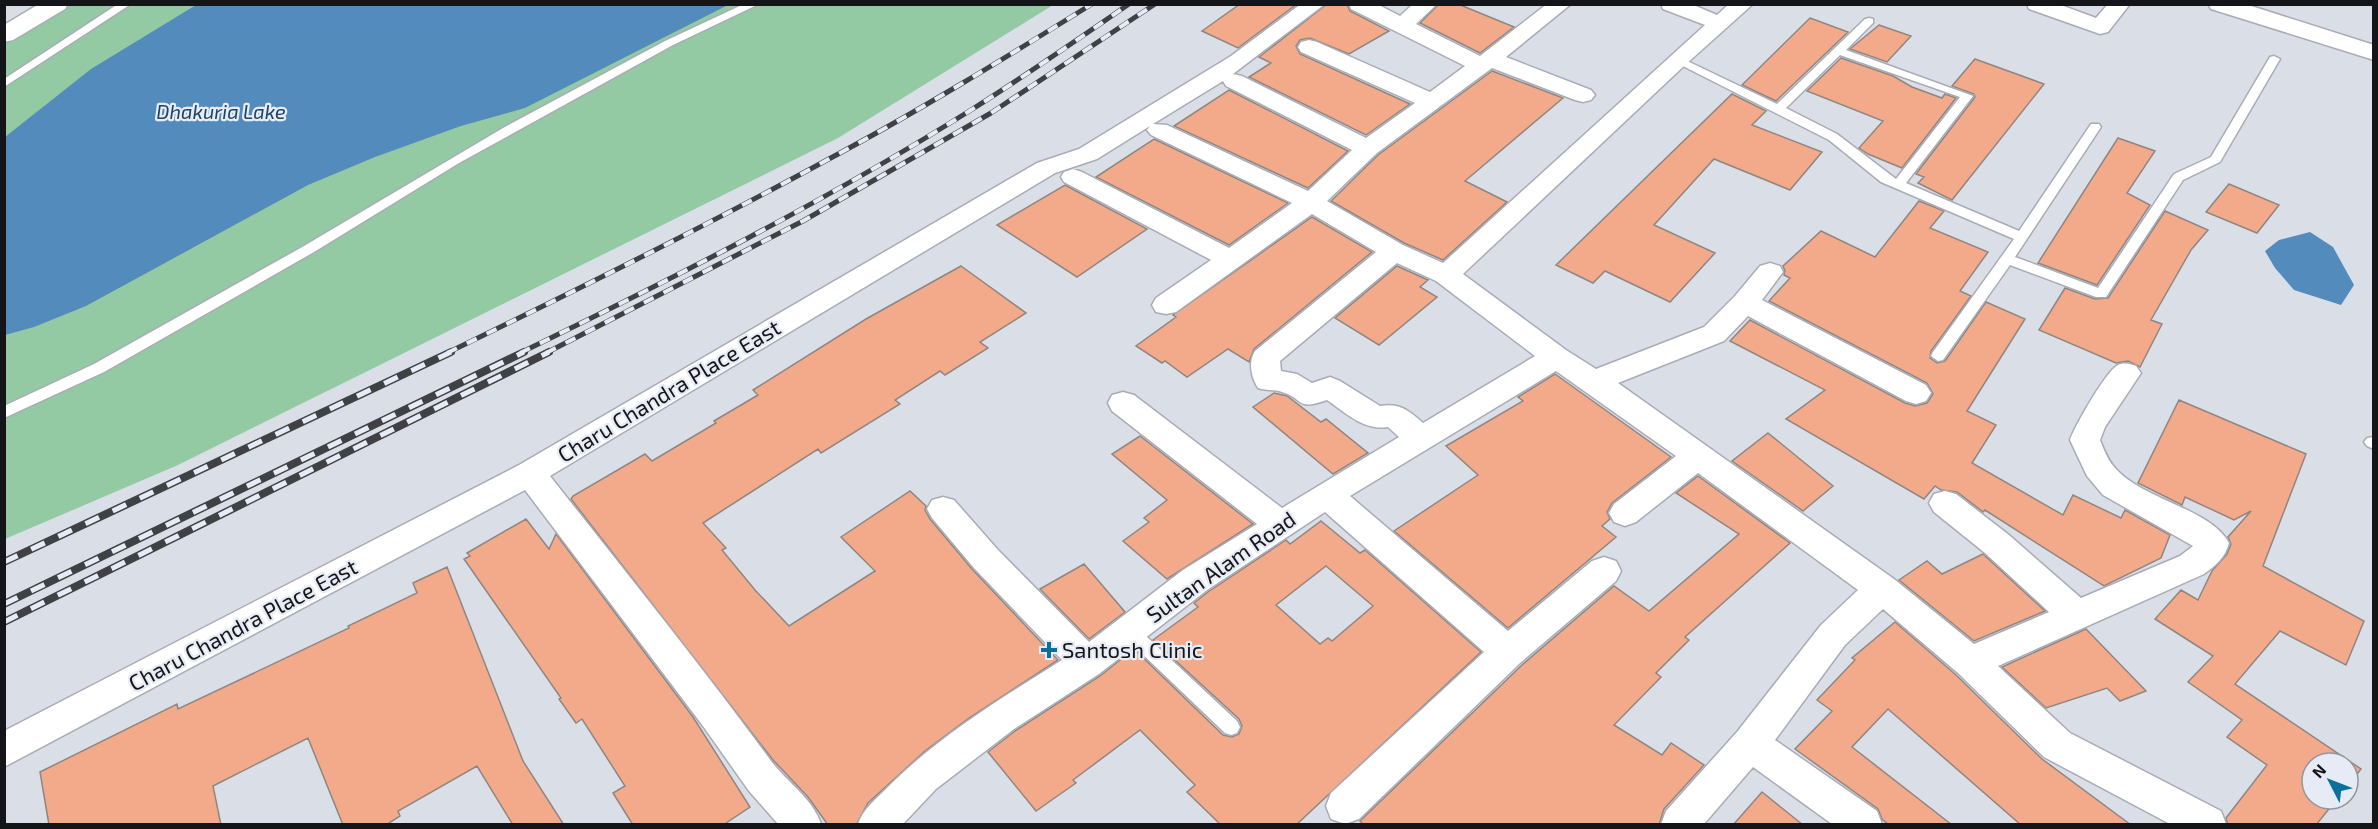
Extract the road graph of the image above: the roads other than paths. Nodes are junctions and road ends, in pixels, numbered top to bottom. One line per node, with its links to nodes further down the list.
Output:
1 (57, 4): 17 (main road)
2 (126, 4): 26 (lane)
3 (754, 4): 50 (lane)
4 (1315, 4): 53 (street, Charu Chandra Place East)
5 (1359, 4): 16 (street)
6 (1427, 4): 16 (street)
7 (1561, 4): 24 (street)
8 (1671, 4): 15 (street)
9 (1743, 4): 15 (street)
10 (2037, 4): 11 (street)
11 (2121, 4)
12 (2219, 4): 21 (main road)
13 (2258, 4): 18 (main road)
14 (1869, 21): 20 (lane)
15 (1720, 24): 23 (street)
16 (1402, 25): 24 (street)
17 (4, 35)
18 (2373, 40)
19 (1309, 47): 28 (street)
20 (1838, 51): 29 (lane); 34 (lane)
21 (2373, 53)
22 (2274, 59): 39 (lane)
23 (1677, 60): 29 (lane); 41 (street)
24 (1486, 62): 27 (street); 28 (street)
25 (1234, 81): 32 (street)
26 (4, 84)
27 (1583, 95)
28 (1433, 102): 32 (street)
29 (1778, 109): 34 (lane)
30 (2095, 127): 36 (lane)
31 (1160, 130): 35 (street)
32 (1368, 148): 35 (street)
33 (1073, 177): 38 (street)
34 (1898, 185): 36 (lane)
35 (1311, 202): 37 (street); 38 (street)
36 (2022, 237): 39 (lane)
37 (1394, 251): 41 (street); 51 (street)
38 (1229, 259): 43 (street)
39 (2007, 259): 44 (lane)
40 (1770, 272): 42 (street)
41 (1446, 275): 45 (street)
42 (1745, 303): 47 (street); 48 (street)
43 (1166, 305)
44 (1938, 356)
45 (1556, 357): 47 (street); 51 (street, Sultan Alam Road)
46 (2126, 373): 61 (street)
47 (1594, 381): 52 (street)
48 (1917, 393)
49 (1123, 403): 58 (street)
50 (4, 412)
51 (1422, 439): 54 (street, Sultan Alam Road)
52 (1698, 456): 57 (street); 60 (street)
53 (530, 473): 68 (street, Charu Chandra Place East); 70 (street)
54 (1327, 495): 58 (street, Sultan Alam Road); 63 (street)
55 (1945, 503): 61 (street)
56 (943, 509): 65 (street)
57 (1624, 513)
58 (1281, 524): 62 (street, Sultan Alam Road)
59 (1604, 571): 63 (street)
60 (1882, 589): 64 (street); 67 (street)
61 (2076, 615): 64 (street)
62 (1134, 629): 65 (street, Sultan Alam Road); 66 (lane)
63 (1508, 652): 69 (street)
64 (1970, 662): 74 (street)
65 (1087, 663): 71 (street, Sultan Alam Road)
66 (1231, 727)
67 (1750, 744): 72 (street); 73 (street)
68 (4, 750)
69 (1345, 806)
70 (802, 825)
71 (877, 825)
72 (1680, 825)
73 (1863, 825)
74 (2207, 825)

